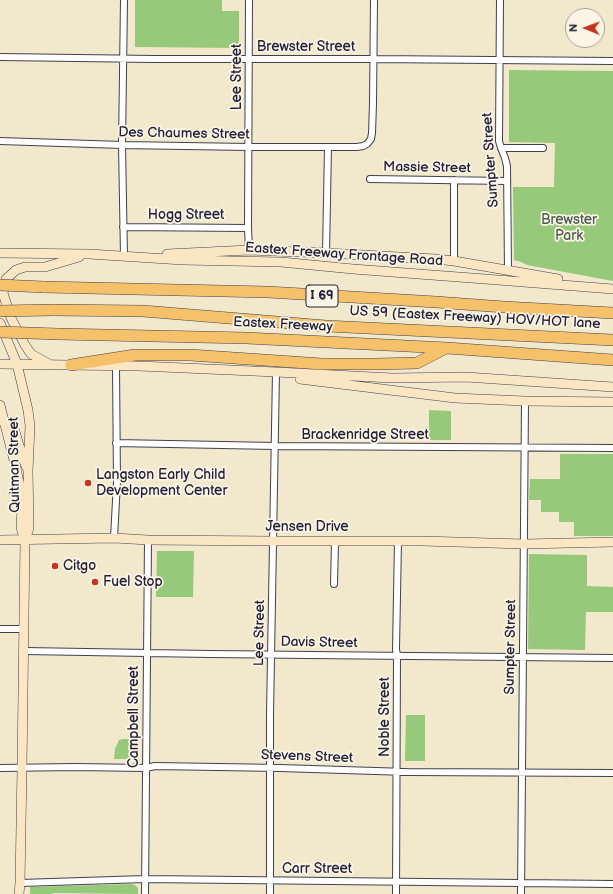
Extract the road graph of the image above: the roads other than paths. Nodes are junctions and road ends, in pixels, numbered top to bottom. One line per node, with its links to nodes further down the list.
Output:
1 (124, 0): 6 (street)
2 (249, 0): 7 (street, Lee Street)
3 (374, 0): 8 (street)
4 (500, 0): 9 (street, Sumpter Street)
5 (0, 57): 6 (street, Brewster Street)
6 (123, 59): 7 (street, Brewster Street); 12 (street)
7 (249, 59): 8 (street, Brewster Street); 13 (street, Lee Street)
8 (373, 59): 9 (street, Brewster Street); 14 (street, Des Chaumes Street)
9 (499, 60): 10 (street, Brewster Street); 15 (street, Sumpter Street)
10 (613, 61)
11 (0, 141): 12 (street, Des Chaumes Street)
12 (122, 145): 13 (street, Des Chaumes Street); 20 (street)
13 (249, 147): 14 (street, Des Chaumes Street); 21 (street, Lee Street)
14 (328, 147): 24 (street)
15 (501, 148): 16 (street); 19 (street, Sumpter Street)
16 (543, 148)
17 (370, 179): 18 (street, Massie Street)
18 (454, 180): 19 (street, Massie Street); 27 (street)
19 (507, 181): 28 (street, Sumpter Street)
20 (123, 227): 21 (street, Hogg Street); 26 (street)
21 (248, 228): 22 (street, Lee Street)
22 (249, 250): 24 (main road); 26 (main road)
23 (0, 253): 25 (main road, Eastex Freeway Frontage Road)
24 (326, 253): 27 (main road)
25 (88, 254): 26 (main road, Eastex Freeway Frontage Road); 40 (main road)
26 (124, 256): 30 (main road, Eastex Freeway Frontage Road)
27 (454, 261): 28 (main road)
28 (508, 270): 30 (main road)
29 (0, 285): 32 (highway, I 69, bridge)
30 (613, 289)
31 (0, 311): 35 (highway, US 59 (Eastex Freeway) HOV/HOT lane, bridge)
32 (613, 313)
33 (0, 323): 39 (main road, Quitman Street)
34 (0, 332): 36 (highway, Eastex Freeway, bridge)
35 (608, 340)
36 (447, 348): 37 (highway, Eastex Freeway); 41 (highway)
37 (608, 359)
38 (0, 364): 39 (main road)
39 (17, 364): 40 (main road); 53 (main road, Quitman Street)
40 (50, 364): 41 (main road)
41 (71, 365): 42 (main road)
42 (116, 367): 43 (main road); 49 (street)
43 (276, 372): 44 (main road); 45 (main road); 50 (street, Lee Street)
44 (613, 387)
45 (525, 401): 46 (main road); 51 (street, Sumpter Street)
46 (613, 402)
47 (0, 405): 48 (main road, Quitman Street)
48 (4, 423): 53 (main road); 56 (main road, Quitman Street)
49 (116, 443): 50 (street, Brackenridge Street); 54 (street)
50 (275, 446): 51 (street, Brackenridge Street); 59 (street, Lee Street)
51 (525, 448): 52 (street, Brackenridge Street); 62 (street, Sumpter Street)
52 (613, 448)
53 (28, 471): 56 (main road, Quitman Street)
54 (114, 538): 56 (main road, Jensen Drive); 57 (main road, Jensen Drive)
55 (0, 540): 56 (main road, Jensen Drive)
56 (25, 540): 65 (main road, Quitman Street)
57 (148, 540): 59 (main road, Jensen Drive); 67 (street, Campbell Street)
58 (398, 541): 60 (main road, Jensen Drive); 62 (main road, Jensen Drive); 69 (street, Noble Street)
59 (273, 542): 60 (main road, Jensen Drive); 68 (street, Lee Street)
60 (335, 542): 63 (street)
61 (613, 542): 62 (main road, Jensen Drive)
62 (524, 544): 70 (street, Sumpter Street)
63 (334, 584)
64 (0, 629): 65 (street)
65 (24, 629): 66 (main road, Quitman Street)
66 (24, 651): 67 (street, Davis Street); 73 (main road, Quitman Street)
67 (147, 653): 68 (street, Davis Street); 74 (street, Campbell Street)
68 (272, 654): 69 (street, Davis Street); 75 (street, Lee Street)
69 (397, 656): 70 (street, Davis Street); 76 (street, Noble Street)
70 (523, 657): 71 (street, Davis Street); 78 (street, Sumpter Street)
71 (613, 658)
72 (0, 768): 73 (street, Stevens Street)
73 (22, 768): 74 (street, Stevens Street); 82 (main road, Quitman Street)
74 (146, 768): 75 (street, Stevens Street); 79 (street, Campbell Street)
75 (271, 768): 76 (street, Stevens Street); 80 (street, Lee Street)
76 (397, 772): 78 (street, Stevens Street); 81 (street, Noble Street)
77 (613, 772): 78 (street, Stevens Street)
78 (522, 773): 83 (street, Sumpter Street)
79 (145, 879): 80 (street, Carr Street); 82 (street, Carr Street); 86 (street, Campbell Street)
80 (270, 881): 81 (street, Carr Street); 87 (street, Lee Street)
81 (396, 882): 83 (street, Carr Street); 88 (street, Noble Street)
82 (20, 883): 85 (main road, Quitman Street)
83 (521, 883): 84 (street, Carr Street); 89 (street, Sumpter Street)
84 (613, 884)
85 (19, 894)
86 (145, 894)
87 (270, 894)
88 (396, 894)
89 (521, 894)

